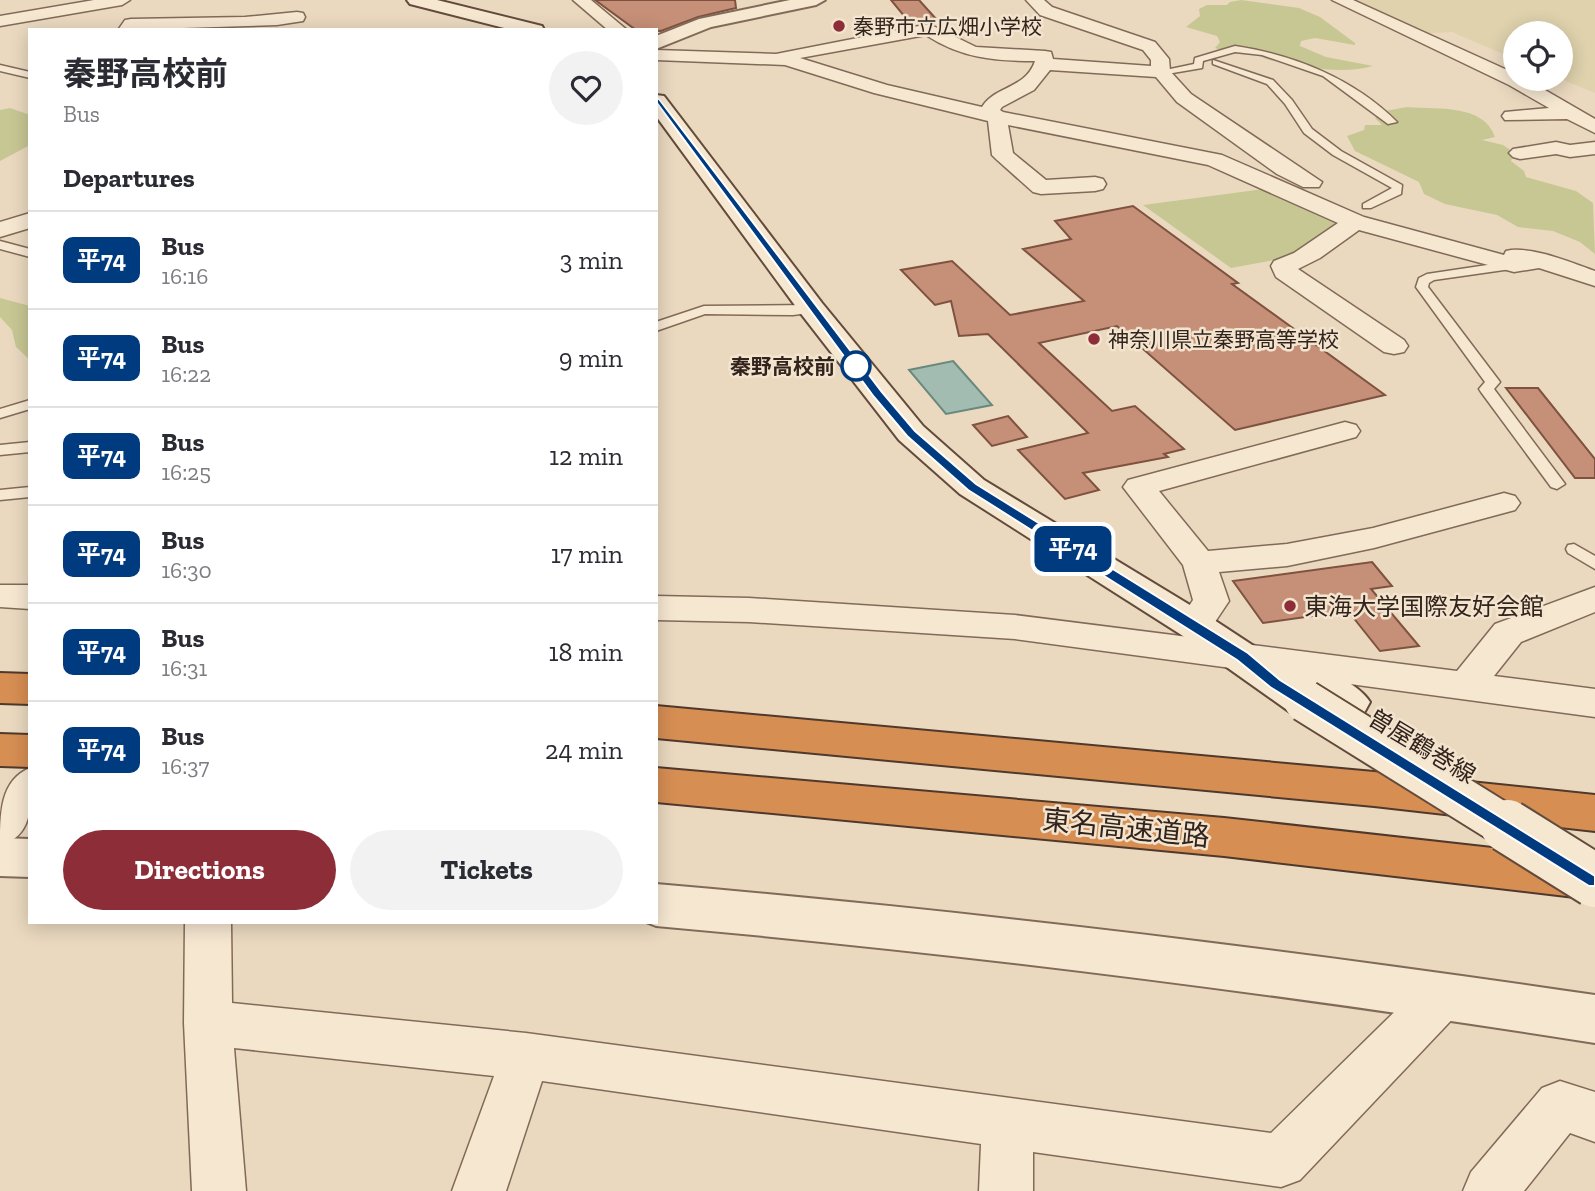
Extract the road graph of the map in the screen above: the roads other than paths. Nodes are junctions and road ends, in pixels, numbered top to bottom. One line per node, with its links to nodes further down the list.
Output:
1 (122, 0): 8 (street)
2 (254, 0): 11 (street)
3 (416, 0): 14 (main road)
4 (581, 0): 15 (street)
5 (816, 0): 16 (main road)
6 (1034, 0): 22 (street)
7 (1340, 0): 25 (street)
8 (104, 4): 10 (street); 12 (street)
9 (297, 17): 11 (street)
10 (0, 20)
11 (236, 24): 13 (street)
12 (39, 28)
13 (128, 28)
14 (527, 28)
15 (616, 28)
16 (658, 42)
17 (658, 55): 18 (street)
18 (778, 59): 20 (street); 27 (street)
19 (1216, 62): 33 (lane)
20 (1044, 64): 22 (street); 27 (street)
21 (0, 68): 23 (lane)
22 (1161, 72): 28 (lane); 33 (street)
23 (28, 75)
24 (658, 103): 42 (main road, 曽屋鶴巻線)
25 (1572, 113): 26 (street); 29 (street)
26 (1512, 116)
27 (997, 117): 32 (street); 33 (street)
28 (1392, 122)
29 (1595, 127)
30 (1595, 148): 31 (street)
31 (1520, 153)
32 (1095, 184)
33 (1362, 214): 38 (street); 41 (street)
34 (28, 221): 35 (street)
35 (0, 230)
36 (0, 246): 37 (lane)
37 (28, 253)
38 (1524, 264): 39 (street); 50 (lane)
39 (1595, 279)
40 (1366, 294): 41 (street)
41 (1338, 308): 44 (street)
42 (812, 309): 43 (lane); 61 (main road, 曽屋鶴巻線)
43 (658, 326)
44 (1394, 346)
45 (28, 405): 46 (lane)
46 (0, 414)
47 (1345, 431): 55 (street)
48 (28, 447): 49 (lane)
49 (0, 450)
50 (1557, 484)
51 (28, 492): 52 (lane)
52 (0, 495)
53 (1504, 503): 55 (street)
54 (1574, 549): 56 (lane)
55 (1199, 564): 61 (street)
56 (1595, 564)
57 (0, 596): 58 (street)
58 (28, 597)
59 (1595, 599): 63 (street)
60 (658, 608): 62 (street)
61 (1194, 625): 62 (main road, 曽屋鶴巻線)
62 (1242, 657): 63 (street); 74 (main road, 曽屋鶴巻線); 77 (main road, 曽屋鶴巻線, bridge)
63 (1467, 685): 66 (street)
64 (0, 688): 65 (highway)
65 (28, 689)
66 (1595, 703)
67 (658, 722): 72 (highway)
68 (0, 750): 69 (highway)
69 (28, 751)
70 (658, 785): 77 (highway, 東名高速道路)
71 (28, 787): 73 (street)
72 (1595, 813)
73 (0, 828)
74 (1595, 850)
75 (0, 856): 76 (main road)
76 (28, 858)
77 (1595, 880)
78 (658, 905): 80 (main road)
79 (208, 924): 82 (street)
80 (1444, 995): 81 (main road); 85 (street)
81 (1595, 1018)
82 (208, 1023): 83 (street); 86 (street)
83 (526, 1056): 85 (street); 87 (street)
84 (1595, 1116): 89 (street)
85 (1007, 1123): 88 (street)
86 (219, 1191)
87 (479, 1191)
88 (1006, 1191)
89 (1490, 1191)

